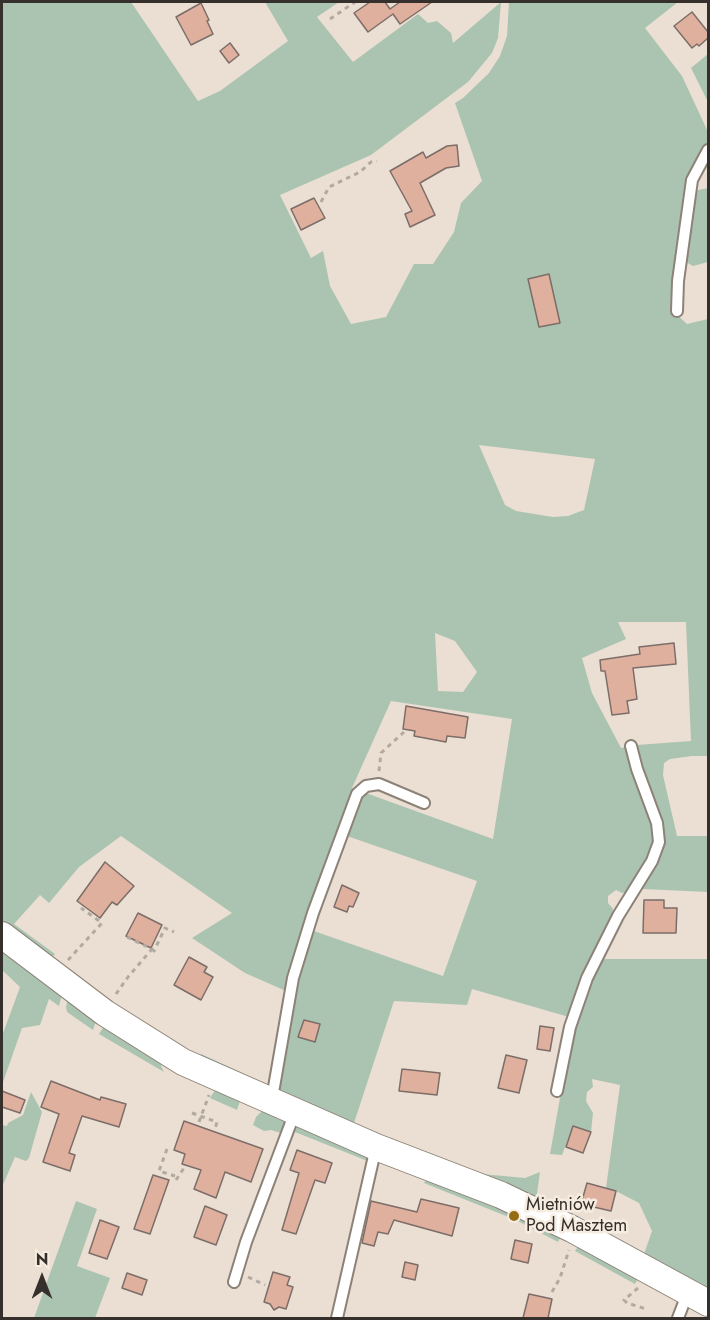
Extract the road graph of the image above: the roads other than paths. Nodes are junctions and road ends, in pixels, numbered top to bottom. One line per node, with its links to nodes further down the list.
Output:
1 (708, 150): 2 (lane)
2 (677, 311)
3 (631, 747): 6 (lane)
4 (424, 803): 7 (lane)
5 (2, 935): 7 (street)
6 (557, 1091)
7 (270, 1102): 8 (street)
8 (295, 1112): 9 (street); 10 (lane)
9 (376, 1147): 11 (street); 12 (lane)
10 (234, 1282)
11 (698, 1298): 13 (lane)
12 (337, 1318)
13 (678, 1318)

